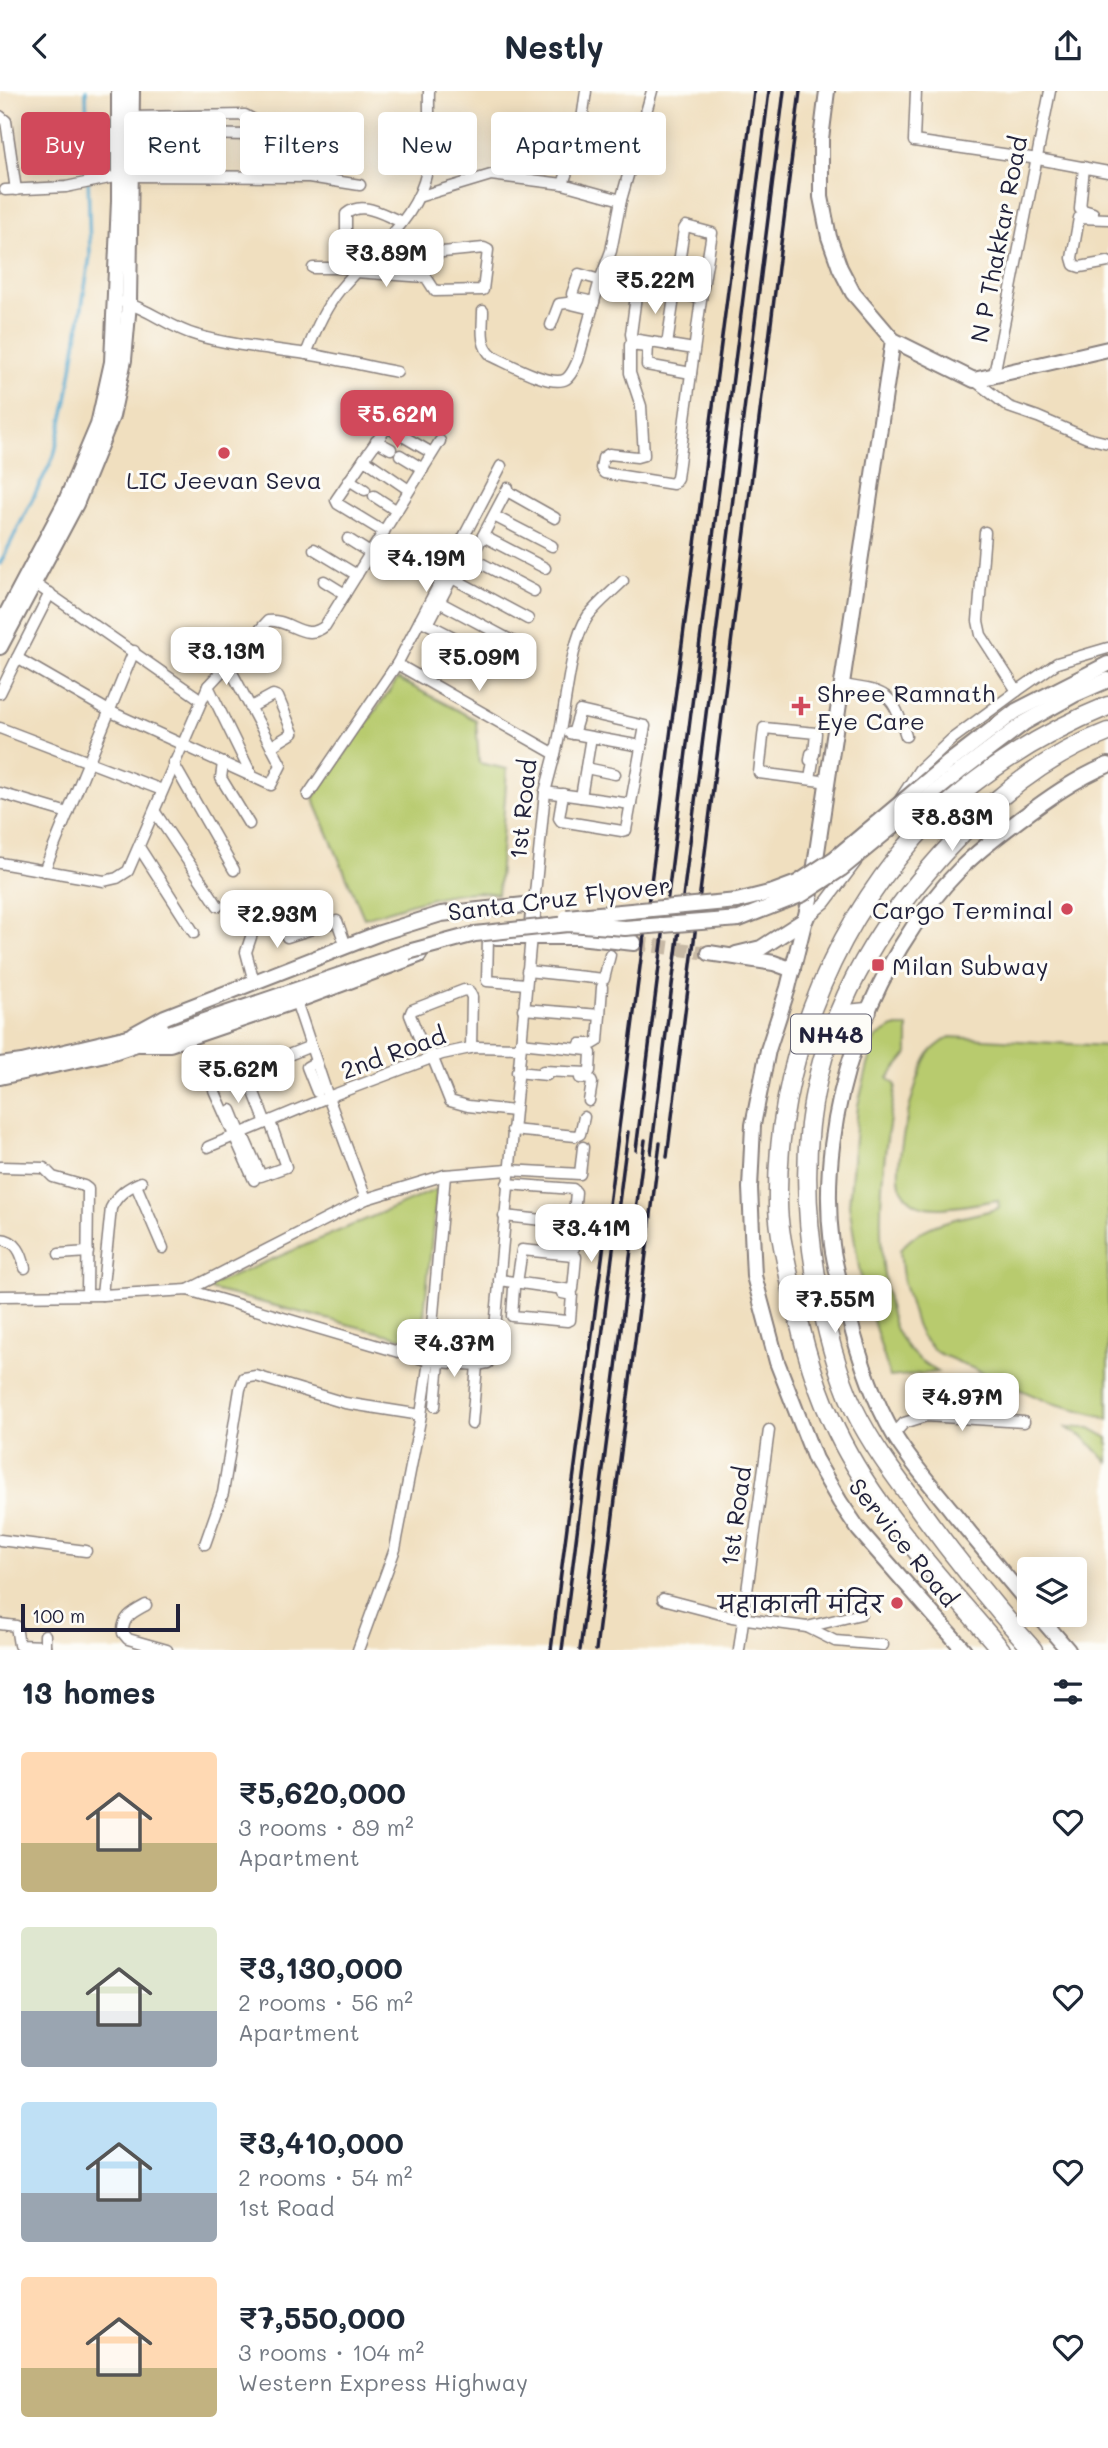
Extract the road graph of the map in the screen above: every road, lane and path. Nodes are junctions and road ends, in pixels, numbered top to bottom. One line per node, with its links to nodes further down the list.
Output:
1 (119, 91): 16 (street)
2 (132, 91): 9 (street)
3 (429, 91): 22 (street)
4 (586, 91): 18 (street)
5 (652, 91): 23 (street)
6 (827, 91): 38 (street)
7 (916, 91): 13 (street)
8 (1050, 91): 13 (street, N P Thakkar Road)
9 (132, 112)
10 (226, 115): 12 (street)
11 (0, 116): 21 (street)
12 (226, 135)
13 (1038, 159): 14 (street); 46 (street, N P Thakkar Road)
14 (1084, 170): 15 (street); 17 (street); 24 (street)
15 (1108, 172)
16 (126, 176): 19 (street); 21 (street); 34 (street)
17 (1108, 179)
18 (563, 184): 22 (street); 23 (street)
19 (360, 185)
20 (5, 190): 21 (street)
21 (16, 190)
22 (418, 197): 25 (street)
23 (621, 200): 29 (street)
24 (1108, 217): 26 (street)
25 (402, 222): 28 (street); 28 (street)
26 (1108, 262)
27 (313, 268): 28 (street)
28 (361, 268): 30 (street); 43 (street)
29 (602, 276): 31 (street); 35 (street); 35 (street)
30 (426, 277): 30 (street)
31 (638, 281): 32 (street); 39 (street)
32 (674, 291): 33 (street); 33 (street); 40 (street)
33 (701, 299): 41 (street)
34 (123, 301): 43 (street); 73 (street); 80 (street)
35 (593, 306): 36 (street); 37 (street)
36 (483, 311)
37 (551, 325)
38 (893, 340): 47 (street); 91 (street, Service Road)
39 (648, 344): 40 (street); 45 (street); 45 (street)
40 (667, 345): 41 (street)
41 (694, 349): 45 (street)
42 (1108, 349): 46 (street)
43 (306, 354): 44 (street)
44 (397, 372)
45 (691, 373)
46 (994, 375): 47 (street, N P Thakkar Road)
47 (974, 380): 50 (street)
48 (376, 441): 51 (street); 52 (street); 54 (street)
49 (440, 441): 51 (street)
50 (1108, 443)
51 (432, 453): 54 (street)
52 (364, 459): 55 (street); 56 (street)
53 (501, 466): 70 (street)
54 (423, 469): 56 (street)
55 (349, 480): 57 (street); 60 (street)
56 (410, 491): 57 (street)
57 (397, 511): 60 (street)
58 (494, 516): 59 (street); 62 (street); 64 (street)
59 (555, 518)
60 (384, 532): 66 (street)
61 (985, 532): 93 (street)
62 (483, 535): 67 (street); 68 (street)
63 (348, 539): 66 (street)
64 (552, 546)
65 (314, 549): 69 (street)
66 (370, 553): 69 (street)
67 (471, 558): 70 (street); 74 (street)
68 (545, 568)
69 (357, 575): 76 (street)
70 (452, 577): 77 (street); 78 (street); 79 (street)
71 (324, 581): 76 (street)
72 (623, 581): 100 (street)
73 (34, 583): 75 (street); 82 (street)
74 (534, 591)
75 (50, 593): 84 (street); 85 (street)
76 (345, 594): 86 (street)
77 (439, 602): 79 (street); 81 (street)
78 (528, 619)
79 (424, 622): 87 (street); 89 (street)
80 (0, 626)
81 (516, 643)
82 (0, 647)
83 (1108, 648): 93 (street)
84 (134, 651): 95 (street); 98 (street)
85 (18, 658): 94 (street); 98 (street)
86 (227, 663): 92 (street); 97 (street)
87 (397, 664): 110 (street, 1st Road); 125 (street)
88 (1108, 664): 116 (street)
89 (510, 666)
90 (1108, 680): 116 (street, Santa Cruz Flyover)
91 (844, 685): 103 (street); 106 (street, Service Road)
92 (208, 686): 95 (street); 118 (street)
93 (1017, 691): 137 (street)
94 (0, 693)
95 (201, 699): 107 (street)
96 (1108, 706): 227 (highway, NH48)
97 (251, 707): 108 (street); 108 (street)
98 (109, 711): 107 (street); 111 (street)
99 (0, 728): 111 (street)
100 (561, 731): 102 (street); 110 (street)
101 (1108, 732): 156 (highway, NH48)
102 (573, 734): 104 (street); 109 (street)
103 (906, 736)
104 (591, 737): 109 (street); 115 (street)
105 (815, 740): 106 (street); 119 (street); 119 (street)
106 (835, 743): 120 (street, Service Road)
107 (181, 744): 112 (street); 113 (street)
108 (272, 746): 118 (street)
109 (641, 747): 127 (street)
110 (555, 754): 122 (street, 1st Road)
111 (89, 761): 121 (street); 129 (street)
112 (173, 763): 121 (street); 133 (street)
113 (223, 763): 118 (street); 130 (street)
114 (1108, 765): 154 (street)
115 (586, 768): 117 (street); 126 (street)
116 (952, 768): 143 (street, Santa Cruz Flyover, bridge); 143 (street, Santa Cruz Flyover, bridge)
117 (615, 774)
118 (252, 776)
119 (810, 779): 120 (street)
120 (829, 782): 137 (street, Service Road)
121 (162, 790): 128 (street)
122 (545, 792): 124 (street); 135 (street, 1st Road)
123 (0, 793): 129 (street)
124 (563, 794): 126 (street); 127 (street)
125 (308, 795)
126 (580, 797): 127 (street)
127 (631, 804)
128 (155, 811): 131 (street); 136 (street)
129 (68, 813): 134 (street)
130 (249, 824)
131 (139, 847): 134 (street); 138 (street)
132 (0, 863): 134 (street)
133 (234, 870)
134 (44, 871)
135 (534, 904): 139 (street, 1st Road); 142 (street)
136 (218, 906)
137 (806, 919): 146 (street); 147 (street, Service Road)
138 (194, 933)
139 (531, 936): 140 (street); 141 (street); 148 (street, 1st Road)
140 (488, 938): 150 (street); 152 (street)
141 (634, 943)
142 (346, 946): 149 (street); 149 (street)
143 (407, 948): 157 (street, Santa Cruz Flyover)
144 (709, 953): 146 (street)
145 (610, 955): 148 (street)
146 (732, 955): 147 (street)
147 (793, 970): 226 (street, Service Road)
148 (527, 971): 150 (street, 1st Road)
149 (254, 982): 157 (street)
150 (526, 984): 153 (street, 1st Road)
151 (602, 987): 155 (street)
152 (296, 1001): 157 (street); 159 (street)
153 (523, 1009): 155 (street); 160 (street, 1st Road)
154 (867, 1011): 156 (highway); 209 (street)
155 (600, 1015): 158 (street)
156 (838, 1015): 228 (highway, NH48)
157 (140, 1037): 163 (street)
158 (544, 1041)
159 (311, 1046): 164 (street); 177 (street)
160 (519, 1046): 161 (street, 2nd Road); 166 (street, 2nd Road); 167 (street, 1st Road)
161 (471, 1048): 162 (street, 2nd Road); 162 (street)
162 (431, 1058): 172 (street, 2nd Road); 175 (street)
163 (47, 1062): 165 (street); 169 (street)
164 (316, 1062): 171 (street); 172 (street)
165 (0, 1065)
166 (543, 1071)
167 (517, 1072): 173 (street); 175 (street, 1st Road)
168 (240, 1073): 177 (street)
169 (0, 1077)
170 (214, 1090): 179 (street)
171 (317, 1092)
172 (328, 1097): 177 (street, 2nd Road); 187 (street)
173 (589, 1101)
174 (231, 1110): 179 (street)
175 (514, 1111): 178 (street, 1st Road)
176 (584, 1117): 178 (street)
177 (265, 1125): 179 (street, 2nd Road); 179 (street)
178 (512, 1130): 183 (street, 1st Road)
179 (241, 1135): 180 (street, 2nd Road); 185 (street)
180 (208, 1147)
181 (583, 1147): 183 (street)
182 (0, 1167): 193 (street)
183 (508, 1170): 184 (street); 186 (street, 1st Road)
184 (445, 1175): 187 (street); 202 (street)
185 (254, 1180)
186 (507, 1184): 188 (street); 189 (street, 1st Road)
187 (366, 1199): 198 (street)
188 (574, 1214)
189 (504, 1216): 191 (street, 1st Road); 191 (street)
190 (0, 1239): 195 (street)
191 (502, 1244): 196 (street, 1st Road)
192 (163, 1248): 199 (street)
193 (88, 1252): 194 (street); 201 (street)
194 (59, 1254)
195 (25, 1268)
196 (499, 1283): 197 (street); 203 (street, 1st Road)
197 (516, 1285): 197 (street); 197 (street)
198 (188, 1290): 199 (street); 202 (street)
199 (102, 1295): 201 (street)
200 (0, 1296): 201 (street)
201 (86, 1296)
202 (434, 1362): 203 (street); 204 (street); 205 (street)
203 (479, 1365): 207 (street)
204 (435, 1406)
205 (421, 1415): 211 (street); 224 (street)
206 (1024, 1422): 209 (street)
207 (472, 1424)
208 (769, 1430): 217 (street, 1st Road)
209 (894, 1434): 213 (street)
210 (0, 1540): 212 (street)
211 (205, 1544)
212 (86, 1551)
213 (1017, 1589)
214 (663, 1599): 217 (street)
215 (146, 1605): 223 (street)
216 (861, 1613): 219 (street)
217 (744, 1619): 219 (street); 225 (street, 1st Road)
218 (0, 1624): 221 (street)
219 (807, 1627): 222 (street)
220 (1048, 1627): 229 (street)
221 (45, 1644)
222 (883, 1644)
223 (166, 1650)
224 (358, 1650)
225 (739, 1650)
226 (963, 1650)
227 (1001, 1650)
228 (1032, 1650)
229 (1068, 1650)

